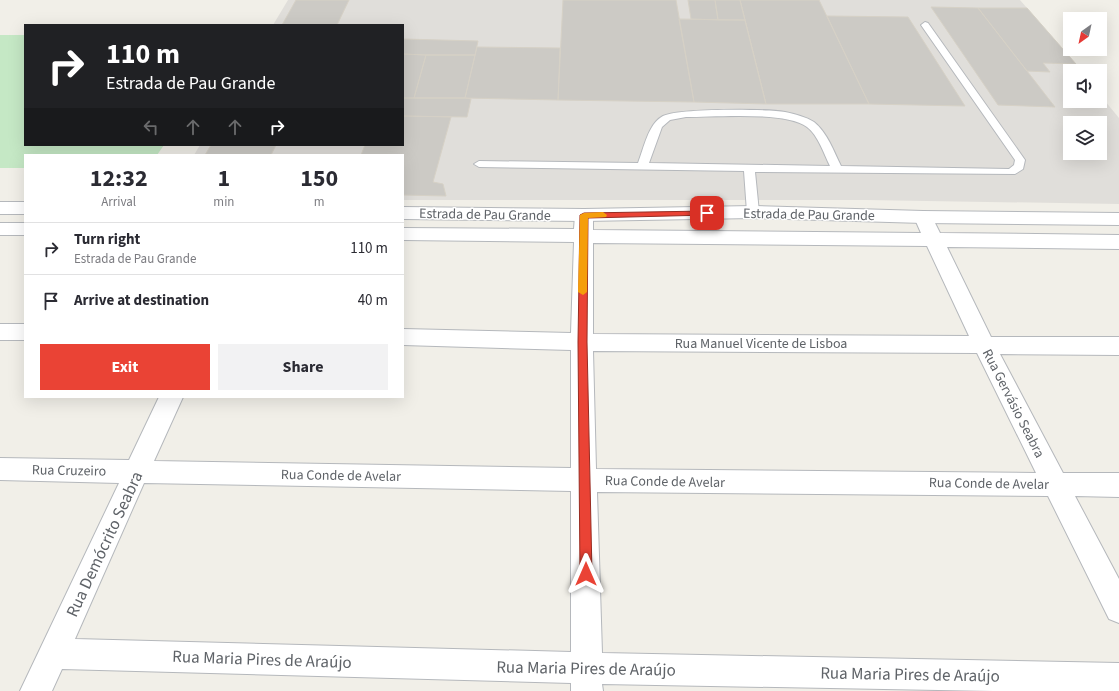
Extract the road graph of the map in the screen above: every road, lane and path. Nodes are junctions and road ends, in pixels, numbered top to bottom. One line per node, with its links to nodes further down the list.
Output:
1 (925, 25): 5 (lane)
2 (479, 164): 3 (lane)
3 (642, 167): 4 (lane); 5 (lane)
4 (749, 169): 5 (lane); 8 (lane)
5 (838, 170)
6 (0, 208): 7 (street)
7 (24, 208)
8 (753, 212): 10 (street, Estrada de Pau Grande); 12 (street, Estrada de Pau Grande)
9 (404, 213): 12 (street, Estrada de Pau Grande)
10 (923, 217): 11 (street, Estrada de Pau Grande); 16 (street, Rua Gervásio Seabra)
11 (1119, 219)
12 (583, 226): 15 (street, Estrada de Pau Grande); 16 (street, Estrada de Pau Grande); 21 (street)
13 (0, 229): 14 (street)
14 (24, 229)
15 (404, 234)
16 (935, 241): 17 (street, Estrada de Pau Grande); 22 (street, Rua Gervásio Seabra)
17 (1119, 242)
18 (0, 332): 19 (street)
19 (24, 332)
20 (404, 337): 21 (street, Rua Manuel Vicente de Lisboa)
21 (582, 342): 22 (street, Rua Manuel Vicente de Lisboa); 27 (street)
22 (984, 345): 23 (street, Rua Manuel Vicente de Lisboa); 28 (street, Rua Gervásio Seabra)
23 (1119, 346)
24 (171, 398): 26 (street, Rua Demócrito Seabra)
25 (0, 469): 26 (street, Rua Cruzeiro)
26 (138, 471): 27 (street, Rua Conde de Avelar); 31 (street, Rua Demócrito Seabra)
27 (585, 480): 28 (street, Rua Conde de Avelar); 33 (street)
28 (1056, 484): 29 (street, Rua Conde de Avelar); 30 (street, Rua Gervásio Seabra)
29 (1119, 485)
30 (1119, 609)
31 (54, 654): 33 (street, Rua Maria Pires de Araújo); 34 (street, Rua Demócrito Seabra)
32 (1119, 678): 33 (street, Rua Maria Pires de Araújo)
33 (587, 680)
34 (36, 691)

